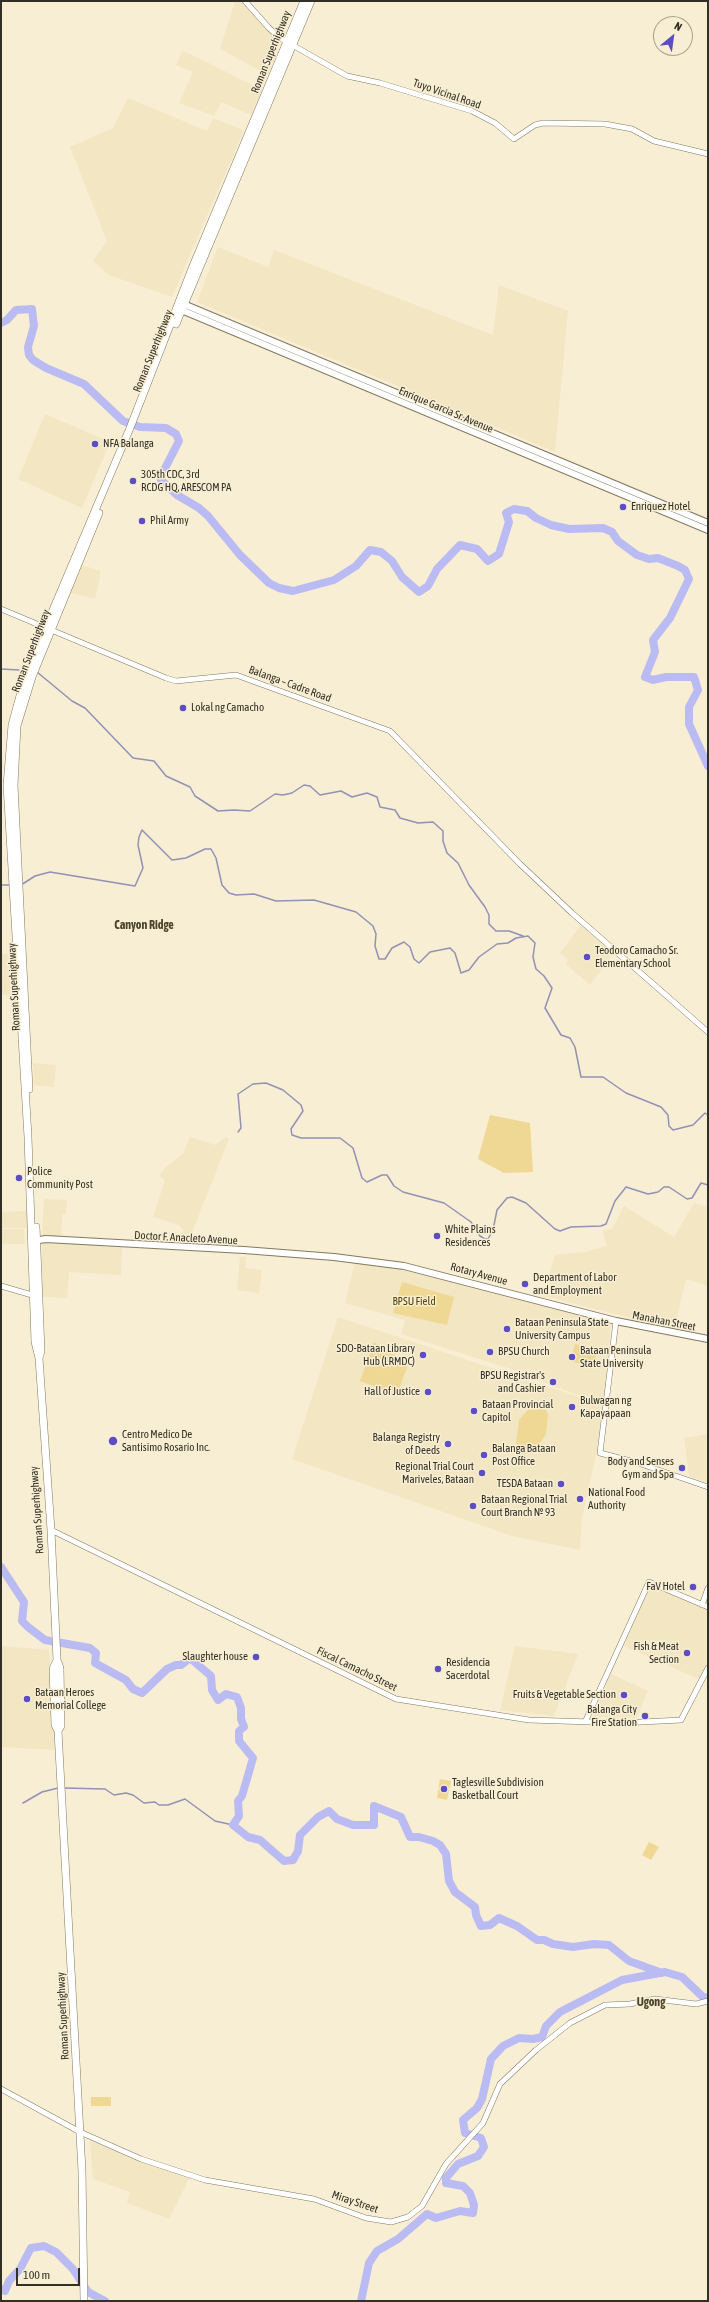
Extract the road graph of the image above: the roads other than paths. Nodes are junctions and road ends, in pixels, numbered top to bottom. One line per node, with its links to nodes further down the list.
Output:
1 (245, 1): 4 (street)
2 (304, 1): 4 (main road, Roman Superhighway)
3 (311, 1): 4 (main road, Roman Superhighway)
4 (290, 44): 5 (street, Tuyo Vicinal Road); 6 (main road, Roman Superhighway)
5 (708, 154)
6 (181, 306): 7 (main road, Enrique Garcia Sr. Avenue); 8 (main road, Enrique Garcia Sr. Avenue); 10 (main road, Roman Superhighway)
7 (708, 523)
8 (708, 530)
9 (1, 609): 10 (street, Balanga – Cadre Road)
10 (49, 629): 11 (street, Balanga – Cadre Road); 12 (main road, Roman Superhighway)
11 (708, 1032)
12 (34, 1241): 13 (main road, Doctor F. Anacleto Avenue); 15 (main road, Roman Superhighway); 18 (main road, Roman Superhighway)
13 (334, 1257): 16 (main road, Rotary Avenue)
14 (1, 1286): 15 (street)
15 (32, 1295): 18 (main road, Roman Superhighway)
16 (616, 1322): 17 (main road, Manahan Street); 19 (street)
17 (708, 1339)
18 (39, 1358): 20 (main road, Roman Superhighway)
19 (708, 1487)
20 (51, 1532): 25 (street, Fiscal Camacho Street); 28 (main road, Roman Superhighway)
21 (708, 1588): 22 (street)
22 (702, 1605): 23 (street); 25 (street)
23 (708, 1607)
24 (708, 1668): 25 (street, Fiscal Camacho Street)
25 (586, 1720)
26 (708, 2001): 28 (street, Miray Street)
27 (1, 2089): 28 (street, Miray Street)
28 (80, 2132): 29 (main road, Roman Superhighway)
29 (84, 2301)

